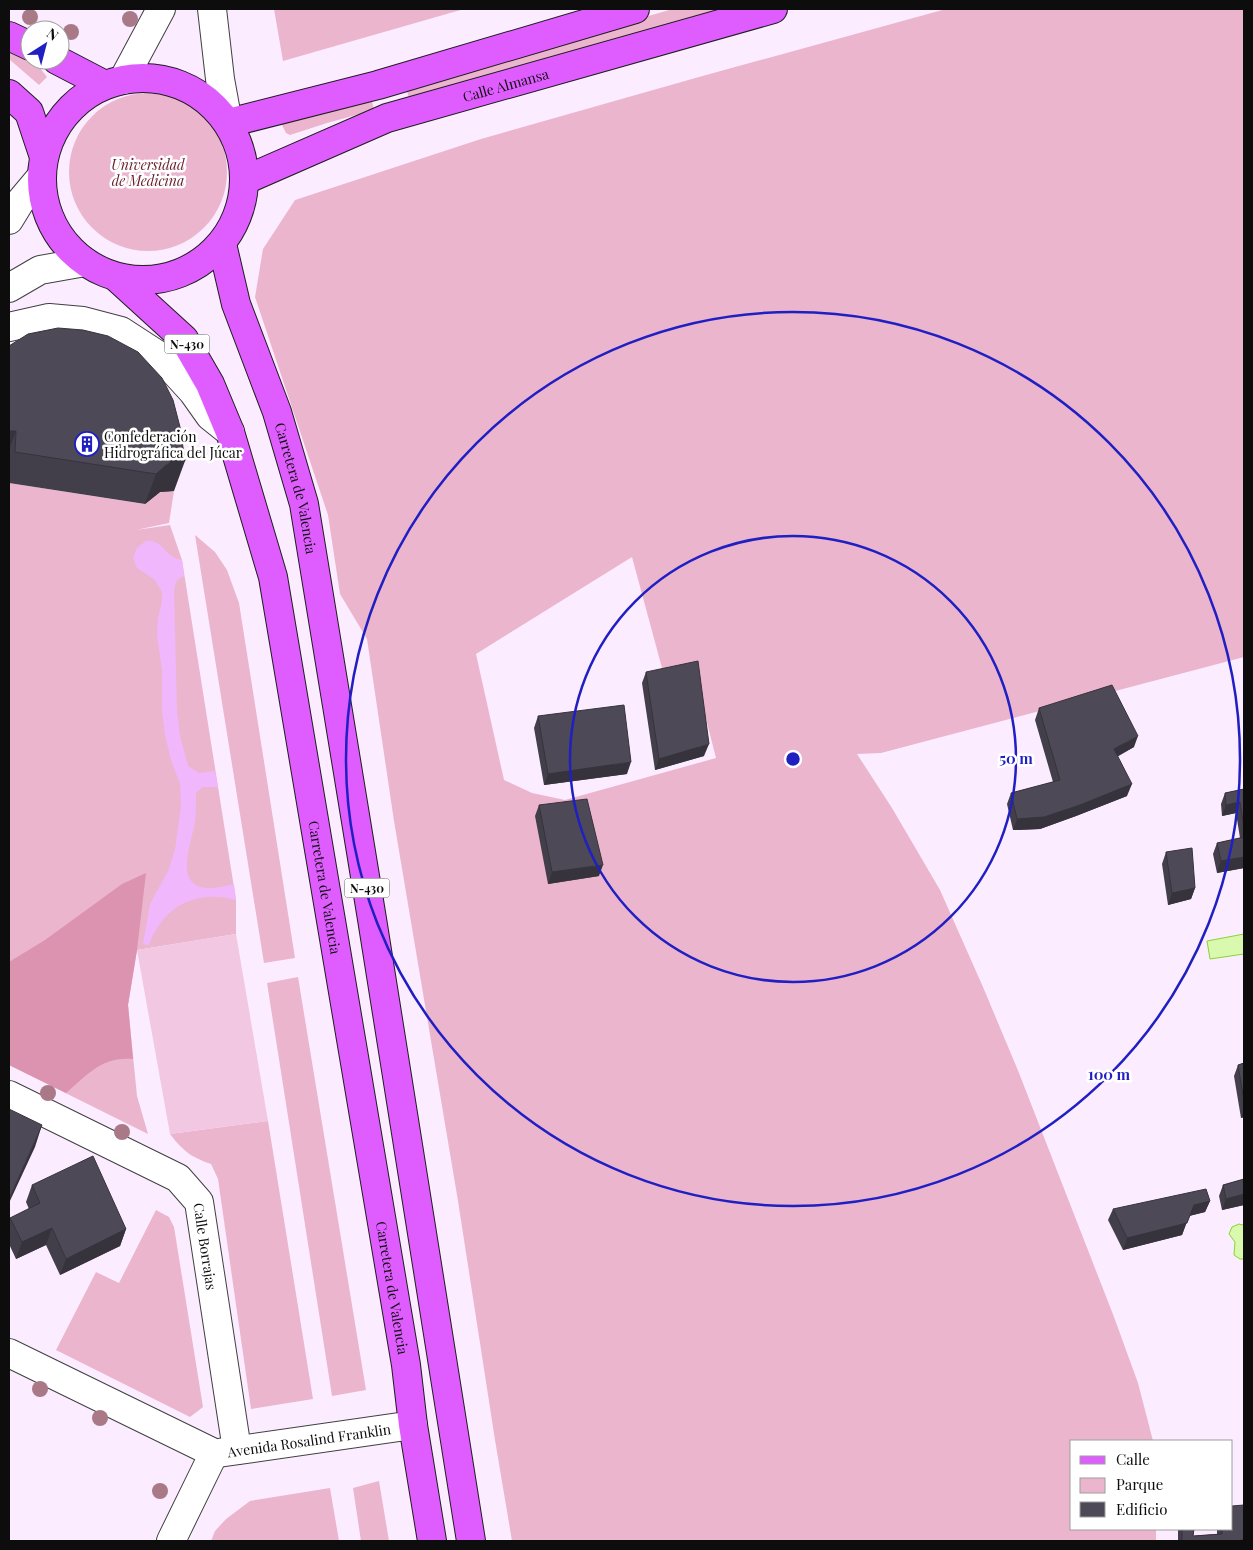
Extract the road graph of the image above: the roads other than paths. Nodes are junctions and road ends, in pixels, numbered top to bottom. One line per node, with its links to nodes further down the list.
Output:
1 (161, 9): 6 (street)
2 (212, 9): 8 (street)
3 (636, 9): 8 (main road)
4 (772, 9): 10 (main road, Calle Almansa)
5 (70, 65): 6 (main road)
6 (114, 83): 8 (main road); 9 (main road)
7 (9, 94): 9 (main road)
8 (228, 123): 10 (main road)
9 (42, 167): 11 (street); 13 (main road)
10 (245, 180): 12 (main road)
11 (9, 220)
12 (222, 244): 14 (main road); 24 (main road, Carretera de Valencia / N-430)
13 (85, 262): 14 (main road); 15 (street)
14 (116, 277): 17 (main road, Carretera de Valencia / N-430)
15 (9, 288)
16 (9, 327): 17 (street)
17 (230, 432): 20 (main road, Carretera de Valencia / N-430)
18 (9, 1095): 21 (street, Calle Borrajas)
19 (9, 1353): 21 (street)
20 (413, 1425): 21 (street, Avenida Rosalind Franklin); 23 (main road, Carretera de Valencia / N-430)
21 (226, 1452): 22 (street, Avenida Rosalind Franklin)
22 (171, 1541)
23 (432, 1541)
24 (471, 1541)

